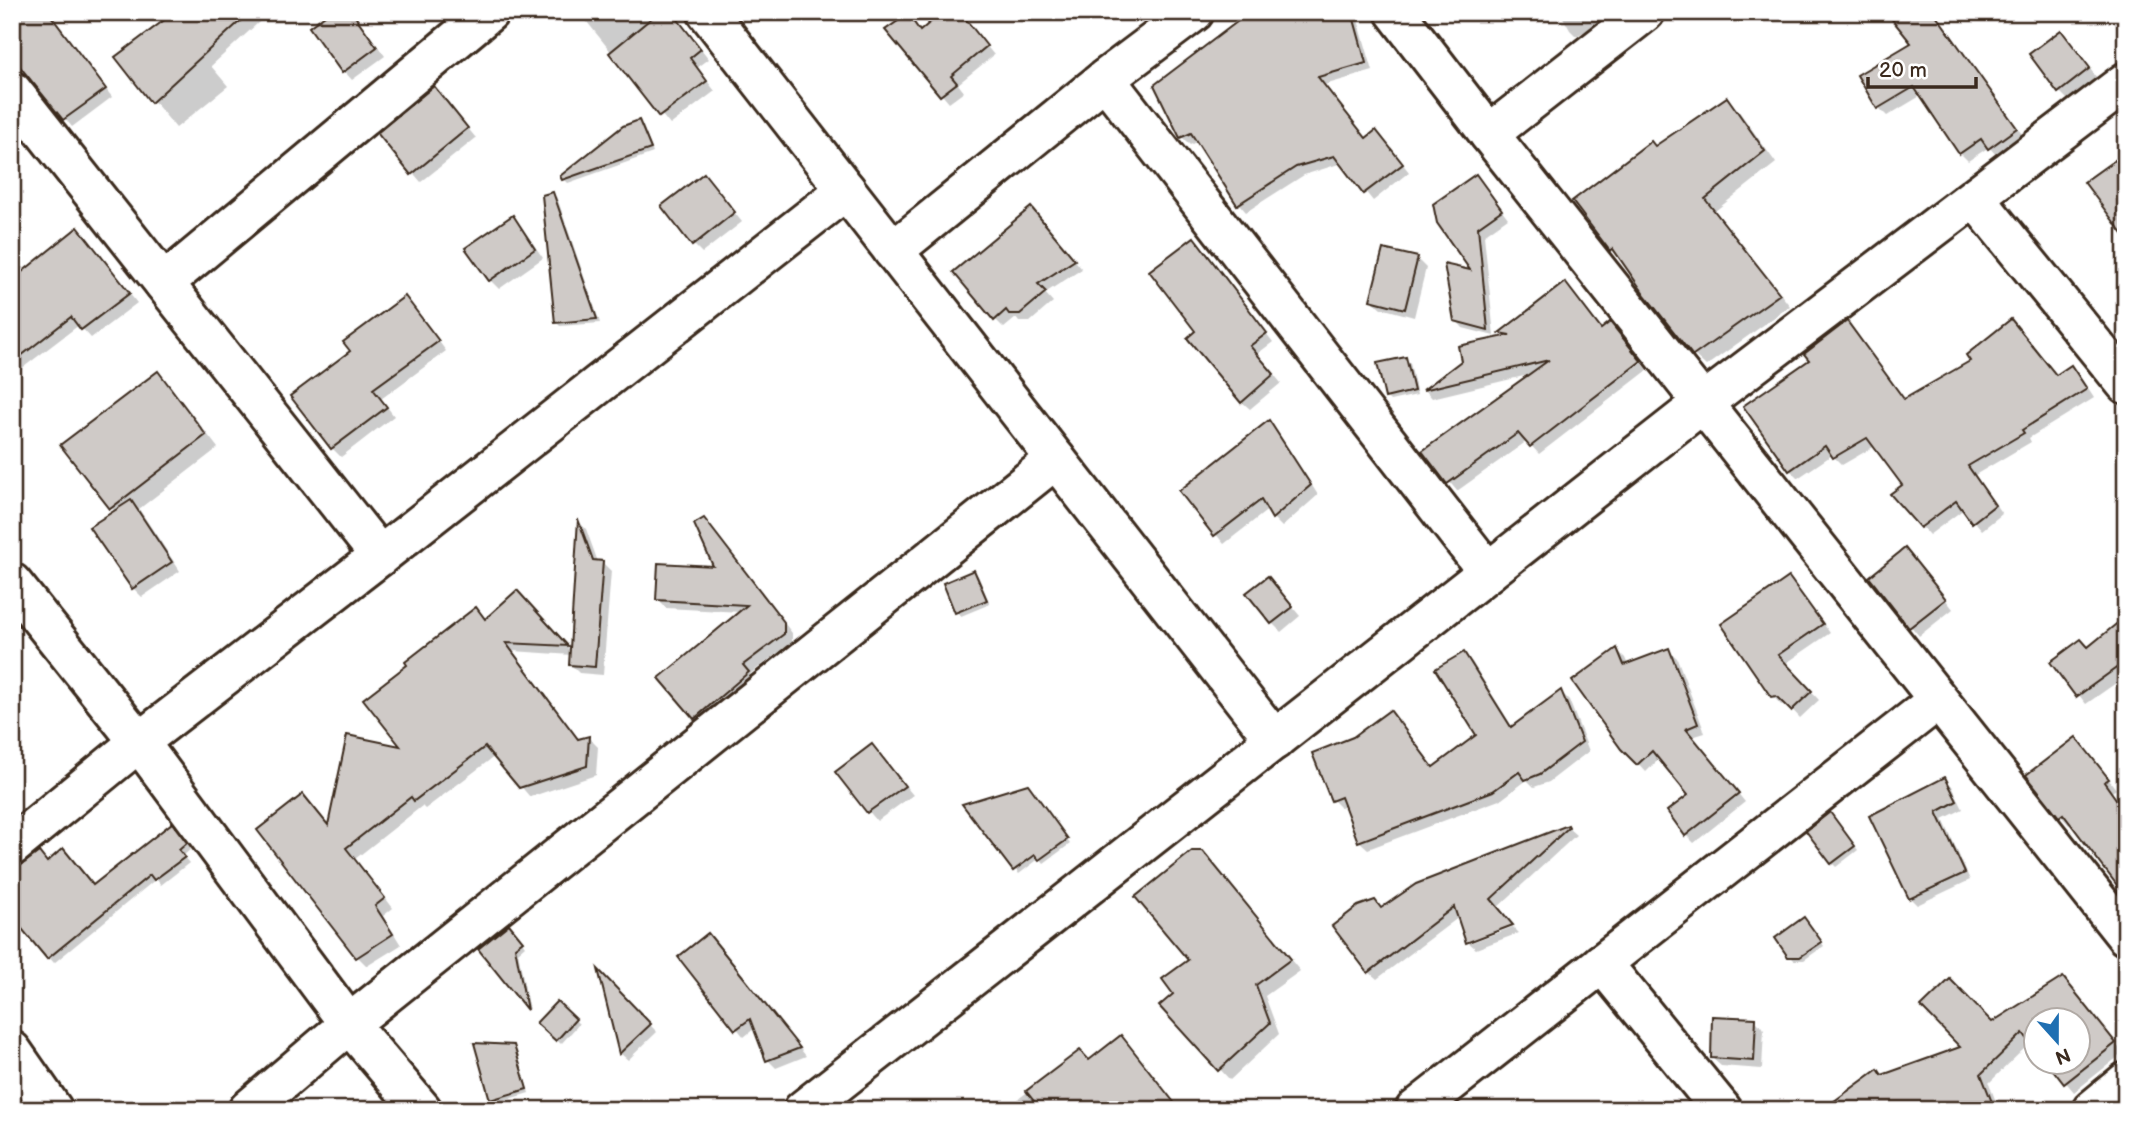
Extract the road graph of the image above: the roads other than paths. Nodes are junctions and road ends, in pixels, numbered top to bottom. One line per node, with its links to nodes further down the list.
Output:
1 (489, 12): 13 (street)
2 (1194, 12): 6 (street)
3 (1395, 12): 9 (street)
4 (1646, 12): 9 (street)
5 (716, 16): 10 (street)
6 (1105, 79): 12 (street); 18 (street)
7 (2126, 82): 11 (street)
8 (12, 91): 13 (street)
9 (1489, 134): 15 (street)
10 (846, 190): 12 (street); 17 (street)
11 (1975, 198): 14 (street); 15 (street)
12 (893, 251): 16 (street)
13 (164, 283): 17 (street)
14 (2126, 384)
15 (1703, 403): 18 (street); 20 (street)
16 (1056, 459): 21 (street); 26 (street)
17 (380, 556): 22 (street)
18 (1488, 572): 21 (street)
19 (12, 583): 22 (street)
20 (1938, 700): 24 (street); 25 (street)
21 (1275, 740): 32 (street)
22 (139, 743): 23 (street); 26 (street)
23 (12, 846)
24 (2126, 936)
25 (1602, 963): 33 (street); 34 (street)
26 (349, 1024): 30 (street); 31 (street)
27 (12, 1051): 29 (street)
28 (2126, 1082): 35 (street)
29 (53, 1110)
30 (248, 1110)
31 (422, 1110)
32 (803, 1110)
33 (1415, 1110)
34 (1722, 1110)
35 (2092, 1110)

